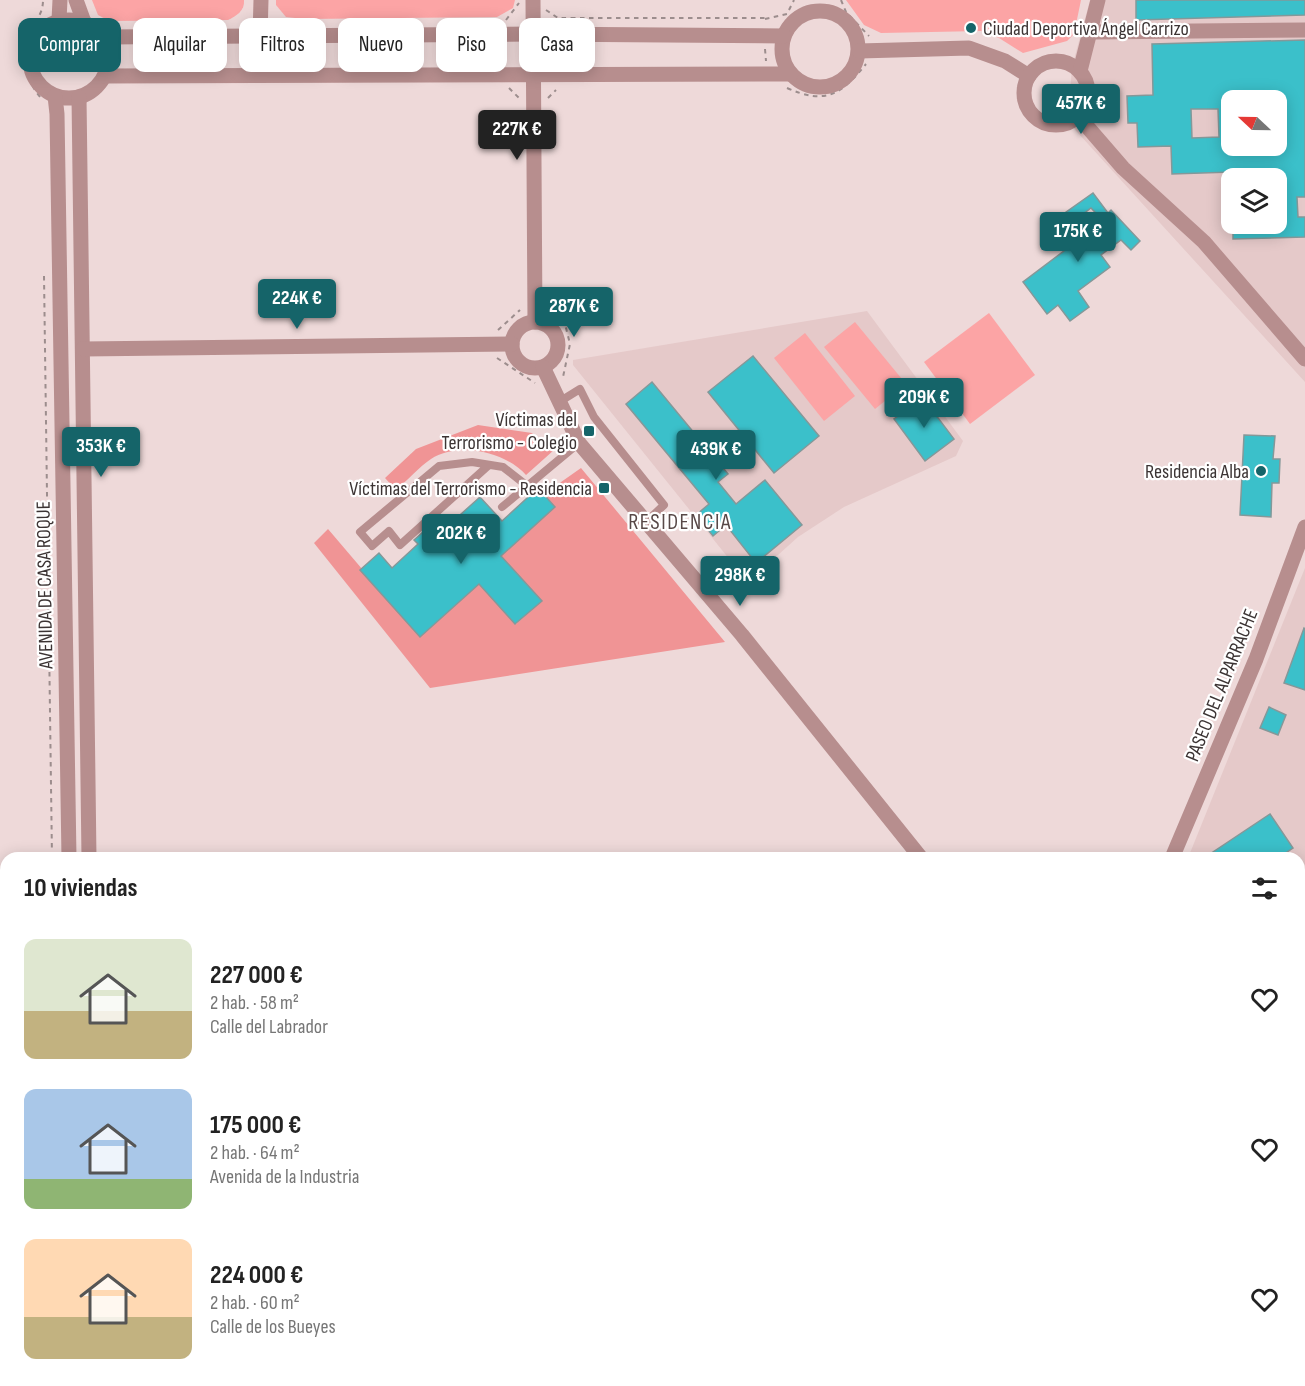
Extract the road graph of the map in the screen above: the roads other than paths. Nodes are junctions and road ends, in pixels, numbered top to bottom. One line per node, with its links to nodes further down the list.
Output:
1 (60, 0): 9 (street)
2 (76, 0): 10 (street)
3 (261, 0): 11 (street)
4 (533, 0): 12 (street)
5 (804, 0): 8 (street)
6 (1098, 0): 14 (street)
7 (836, 4): 8 (street); 21 (street)
8 (800, 15): 19 (street)
9 (60, 18)
10 (83, 18)
11 (260, 18)
12 (533, 18)
13 (1305, 30): 14 (street)
14 (1092, 32): 22 (street)
15 (519, 34): 17 (street)
16 (595, 34): 19 (street)
17 (326, 35)
18 (239, 36): 20 (street)
19 (784, 36): 28 (street)
20 (121, 37)
21 (863, 56): 27 (street); 28 (street)
22 (1080, 71): 27 (street); 31 (street)
23 (34, 72): 30 (street)
24 (106, 72): 26 (street)
25 (533, 75): 26 (street); 28 (street); 32 (street)
26 (105, 76): 29 (street)
27 (1029, 76): 31 (street)
28 (785, 80)
29 (79, 97): 30 (street); 34 (street, AVENIDA DE CASA ROQUE)
30 (49, 99): 44 (street, AVENIDA DE CASA ROQUE)
31 (1078, 116): 35 (street)
32 (535, 322): 33 (street); 36 (street)
33 (512, 344): 34 (street); 36 (street)
34 (83, 349): 45 (street, AVENIDA DE CASA ROQUE)
35 (1305, 359)
36 (543, 367): 37 (street)
37 (558, 402): 38 (street); 42 (lane)
38 (579, 443): 40 (lane); 42 (street)
39 (489, 465): 39 (lane); 40 (lane)
40 (526, 485): 41 (lane)
41 (502, 507)
42 (646, 522): 46 (street)
43 (1305, 527): 47 (street, PASEO DEL ALPARRACHE)
44 (69, 852)
45 (89, 852)
46 (916, 852)
47 (1175, 852)

